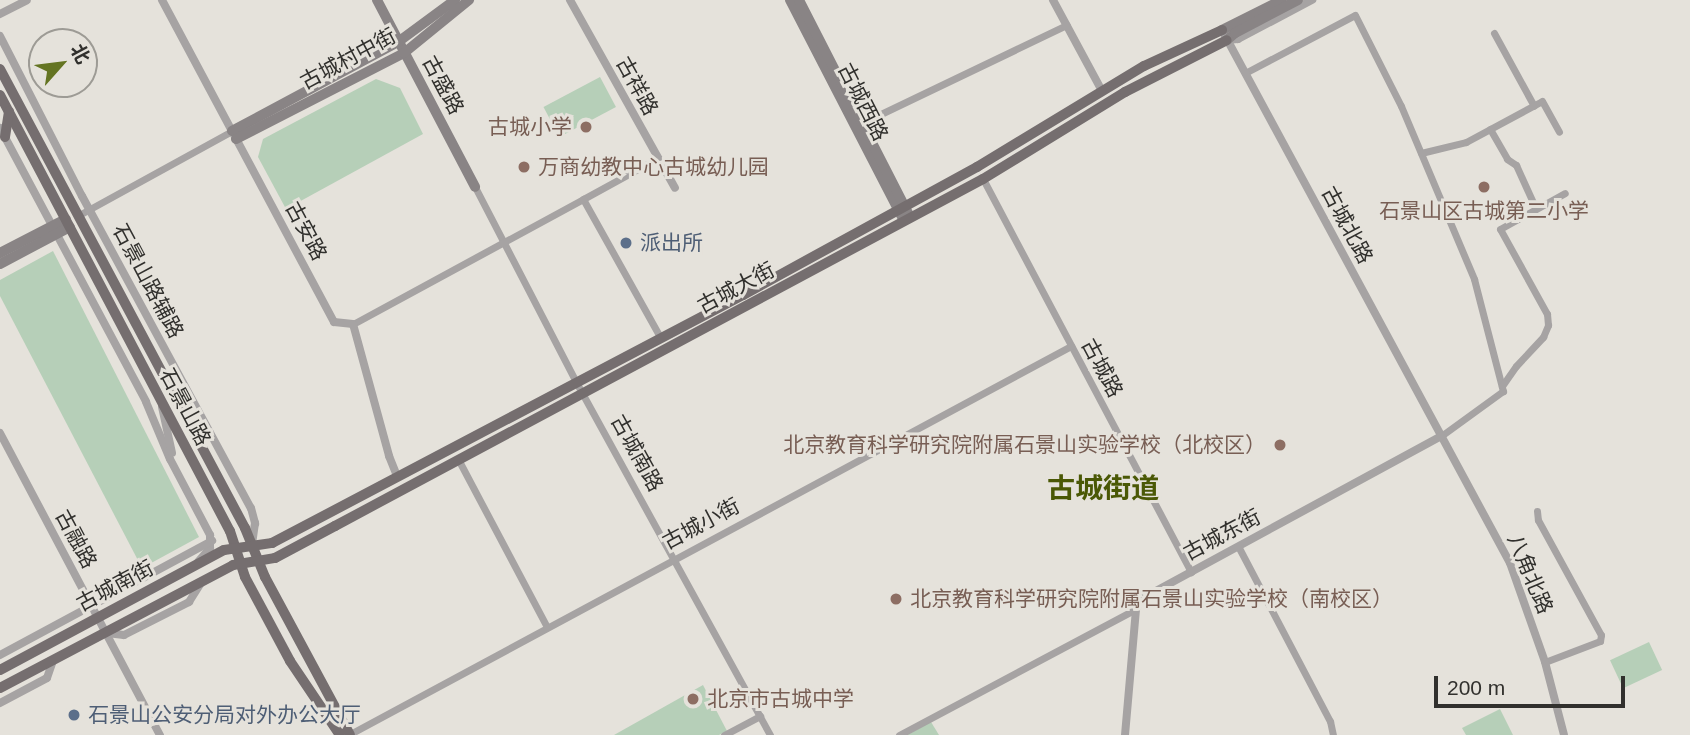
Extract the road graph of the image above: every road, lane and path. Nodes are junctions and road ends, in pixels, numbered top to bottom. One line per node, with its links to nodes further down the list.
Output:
1 (27, 0): 13 (street)
2 (162, 0): 30 (street, 古安路)
3 (377, 0): 18 (main road, 古盛路)
4 (455, 0): 18 (main road, 古城村中街)
5 (469, 0): 19 (main road, 古城村中街)
6 (570, 0): 32 (street, 古祥路)
7 (790, 0): 40 (main road, 古城西路)
8 (799, 0): 26 (main road, 古城西路)
9 (1053, 0): 14 (street)
10 (1282, 0): 16 (main road)
11 (1298, 0): 16 (main road)
12 (1312, 0): 16 (street)
13 (0, 15)
14 (1067, 25): 22 (street); 26 (street)
15 (1494, 33): 24 (street)
16 (1225, 35): 21 (street, 古城北路); 22 (main road, 古城大街); 33 (main road, 古城大街)
17 (0, 36): 38 (street, 石景山路辅路)
18 (398, 42): 19 (main road, 古盛路); 30 (main road, 古城村中街)
19 (404, 53): 30 (main road, 古城村中街); 34 (main road, 古盛路)
20 (0, 69): 41 (main road, 石景山路)
21 (1245, 74): 31 (street); 54 (street, 古城北路)
22 (1102, 91): 40 (main road, 古城大街)
23 (0, 95): 25 (main road, 石景山路)
24 (1534, 106): 27 (street); 29 (street)
25 (9, 111): 28 (main road); 42 (main road, 石景山路)
26 (862, 123): 40 (main road, 古城西路)
27 (1490, 129): 31 (street); 39 (street)
28 (2, 132): 43 (street)
29 (1559, 132)
30 (234, 135): 38 (street); 47 (street, 古安路)
31 (1421, 153): 50 (street)
32 (658, 158): 35 (street, 古祥路); 37 (street)
33 (983, 179): 40 (main road, 古城大街); 49 (street, 古城路)
34 (475, 187): 44 (street, 古城南路)
35 (675, 188)
36 (1566, 193): 39 (street)
37 (583, 199): 44 (street); 48 (street)
38 (90, 208): 41 (street); 60 (street, 石景山路辅路)
39 (1536, 209): 50 (street)
40 (904, 213): 48 (main road, 古城大街); 51 (main road, 古城大街)
41 (79, 215): 60 (main road, 石景山路)
42 (68, 223): 43 (main road); 52 (main road, 石景山路)
43 (55, 230): 45 (main road); 46 (main road); 56 (street)
44 (503, 242): 47 (street); 51 (street, 古城南路)
45 (0, 253)
46 (0, 264)
47 (353, 324): 57 (street)
48 (660, 337): 51 (main road, 古城大街)
49 (1070, 346): 63 (street, 古城小街); 67 (street, 古城路)
50 (1502, 386): 54 (street)
51 (579, 387): 55 (main road, 古城大街); 57 (main road, 古城大街); 63 (street, 古城南路)
52 (162, 404): 56 (street); 62 (main road, 石景山路)
53 (0, 433): 68 (street, 古融路)
54 (1441, 436): 61 (street, 古城东街); 75 (street, 八角北路)
55 (458, 459): 64 (main road, 古城大街); 71 (street)
56 (179, 476): 59 (street)
57 (397, 476): 60 (main road, 古城大街)
58 (1536, 511): 75 (street)
59 (212, 541): 66 (street); 68 (street)
60 (252, 545): 62 (main road, 古城南街); 64 (main road, 石景山路)
61 (1238, 546): 67 (street, 古城东街); 87 (street)
62 (235, 548): 65 (main road, 石景山路); 66 (main road, 古城南街)
63 (675, 558): 71 (street, 古城小街); 79 (street, 古城南路)
64 (259, 561): 65 (main road, 古城大街); 82 (main road)
65 (241, 564): 72 (main road, 古城南街); 81 (main road, 石景山路)
66 (196, 565): 70 (main road, 古城南街)
67 (1191, 572): 69 (street, 古城东街)
68 (92, 606): 70 (street, 古融路); 73 (street)
69 (1136, 609): 85 (street); 86 (street)
70 (97, 617): 72 (street, 古融路); 76 (main road, 古城南街)
71 (547, 627): 82 (street, 古城小街)
72 (107, 633): 74 (main road, 古城南街); 80 (street, 古融路)
73 (0, 655)
74 (53, 661): 77 (main road, 古城南街); 78 (street)
75 (1545, 662): 88 (street, 八角北路)
76 (0, 670)
77 (0, 688)
78 (0, 703)
79 (760, 716): 83 (street); 84 (street, 古城南路)
80 (160, 735)
81 (340, 735)
82 (350, 735)
83 (724, 735)
84 (770, 735)
85 (899, 735)
86 (1125, 735)
87 (1333, 735)
88 (1564, 735)

